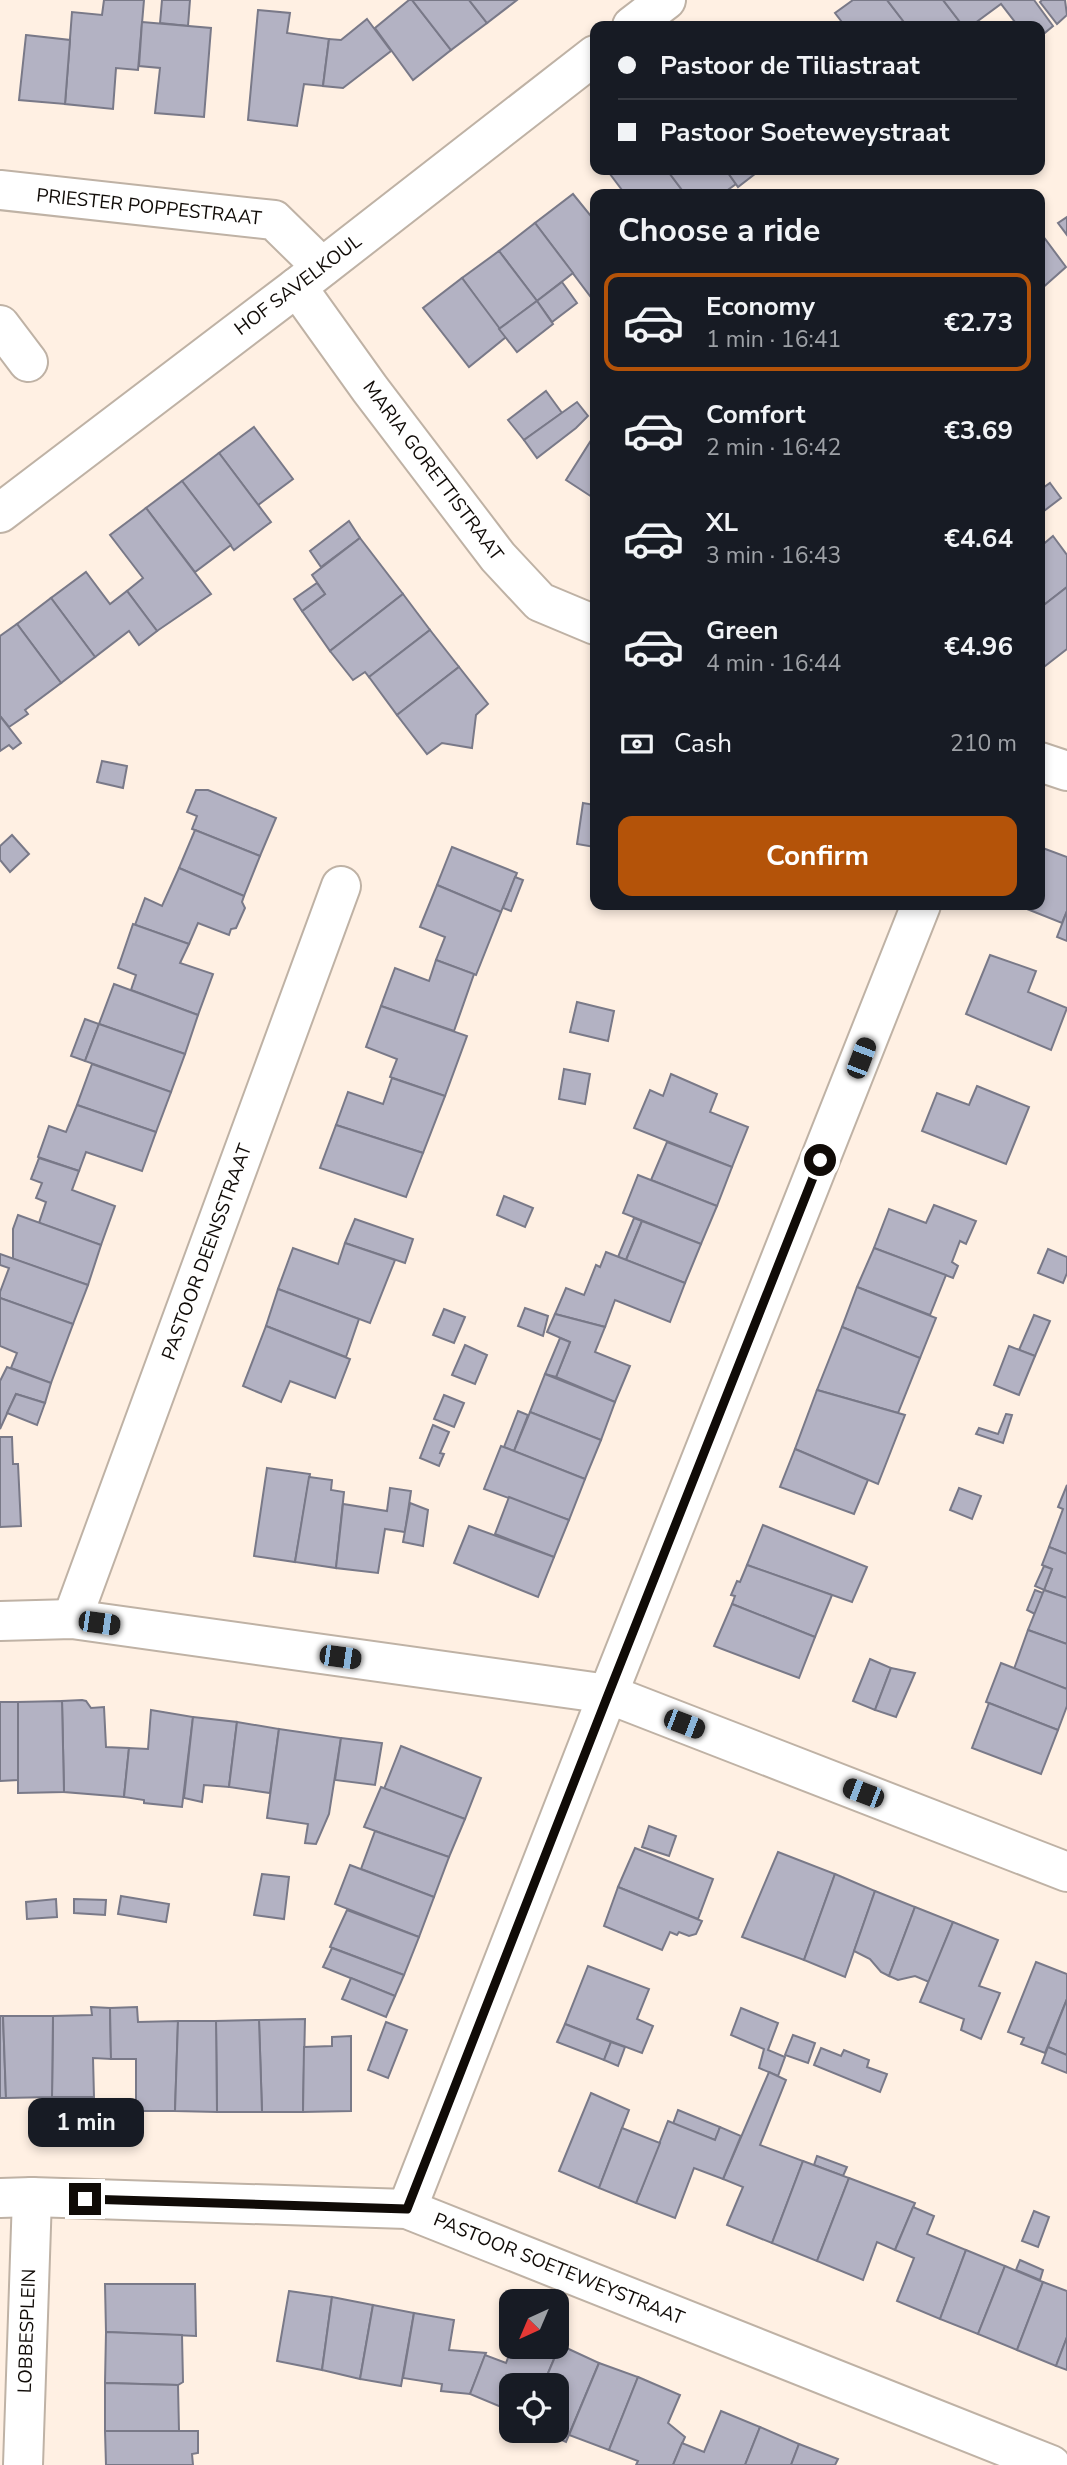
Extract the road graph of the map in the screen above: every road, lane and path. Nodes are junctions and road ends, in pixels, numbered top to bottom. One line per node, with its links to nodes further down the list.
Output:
1 (666, 0): 2 (street)
2 (639, 21)
3 (590, 59): 5 (street, HOF SAVELKOUL)
4 (0, 190): 5 (street, PRIESTER POPPESTRAAT)
5 (309, 277): 8 (street, HOF SAVELKOUL); 9 (street, MARIA GORETTISTRAAT)
6 (0, 325): 7 (street)
7 (28, 362)
8 (0, 513)
9 (590, 623)
10 (1045, 764): 11 (street)
11 (1067, 771)
12 (341, 886): 14 (street, PASTOOR DEENSSTRAAT)
13 (920, 910): 16 (street)
14 (72, 1619): 15 (street); 16 (street)
15 (0, 1621)
16 (608, 1695): 17 (street); 19 (street)
17 (1067, 1872)
18 (16, 2197): 19 (street, PASTOOR SOETEWEYSTRAAT); 20 (street, LOBBESPLEIN)
19 (407, 2209): 21 (street, PASTOOR SOETEWEYSTRAAT)
20 (23, 2465)
21 (1051, 2465)

